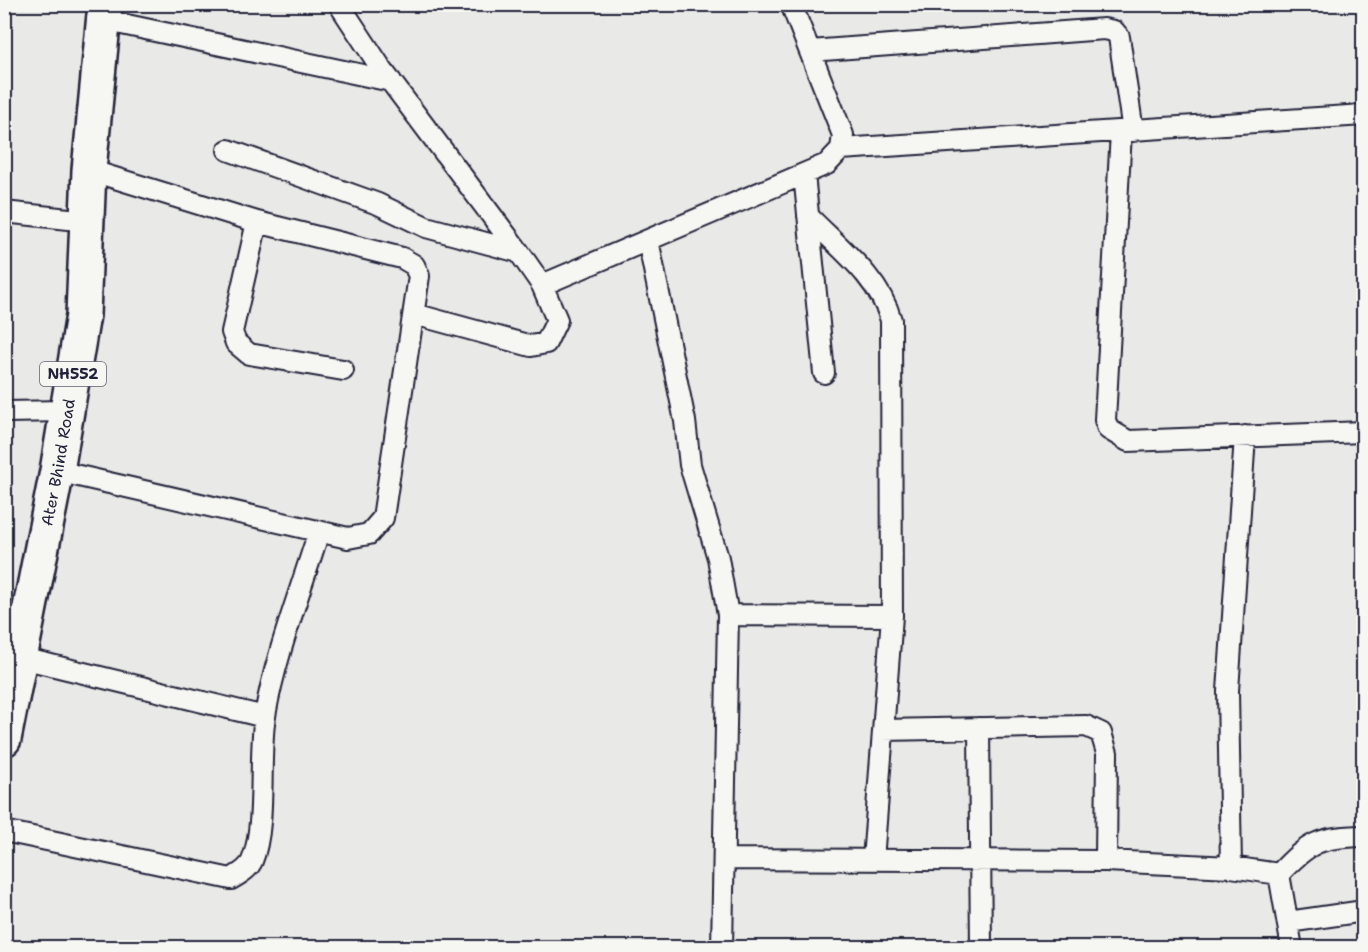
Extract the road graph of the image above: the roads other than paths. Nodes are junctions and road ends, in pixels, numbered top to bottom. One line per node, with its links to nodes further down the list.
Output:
1 (339, 4): 5 (street)
2 (791, 4): 4 (street)
3 (104, 12): 5 (street); 10 (highway, Ater Bhind Road / NH552)
4 (810, 51): 7 (street); 8 (street)
5 (391, 81): 17 (street)
6 (1364, 115): 7 (street)
7 (1127, 131): 8 (street); 25 (street)
8 (841, 149): 11 (street)
9 (228, 150): 17 (street)
10 (89, 170): 14 (highway, Ater Bhind Road / NH552); 15 (street)
11 (804, 174): 13 (street); 16 (street)
12 (4, 212): 14 (street)
13 (808, 216): 21 (street); 29 (street)
14 (87, 221): 22 (highway, Ater Bhind Road / NH552)
15 (257, 222): 19 (street); 20 (street)
16 (648, 240): 18 (street); 28 (street)
17 (519, 252): 18 (street)
18 (542, 285): 19 (street)
19 (414, 314): 27 (street)
20 (343, 370)
21 (824, 373)
22 (67, 411): 23 (street); 26 (highway, Ater Bhind Road / NH552)
23 (4, 412)
24 (1364, 432): 25 (street)
25 (1245, 436): 42 (street)
26 (57, 471): 27 (street); 30 (highway, Ater Bhind Road / NH552)
27 (319, 531): 32 (street)
28 (728, 615): 29 (street); 38 (street)
29 (892, 615): 34 (street)
30 (16, 616): 31 (highway, Ater Bhind Road / NH552)
31 (22, 658): 32 (street); 35 (highway, Ater Bhind Road / NH552)
32 (264, 717): 36 (street)
33 (979, 728): 34 (street); 40 (street); 41 (street)
34 (883, 730): 39 (street)
35 (4, 739)
36 (4, 831)
37 (1364, 836): 43 (street)
38 (724, 859): 39 (street); 46 (street)
39 (873, 860): 40 (street)
40 (981, 861): 41 (street); 47 (street)
41 (1106, 861): 42 (street)
42 (1231, 867): 43 (street)
43 (1279, 874): 45 (street)
44 (1364, 911): 45 (street)
45 (1288, 921): 48 (street)
46 (722, 948)
47 (981, 948)
48 (1292, 948)

